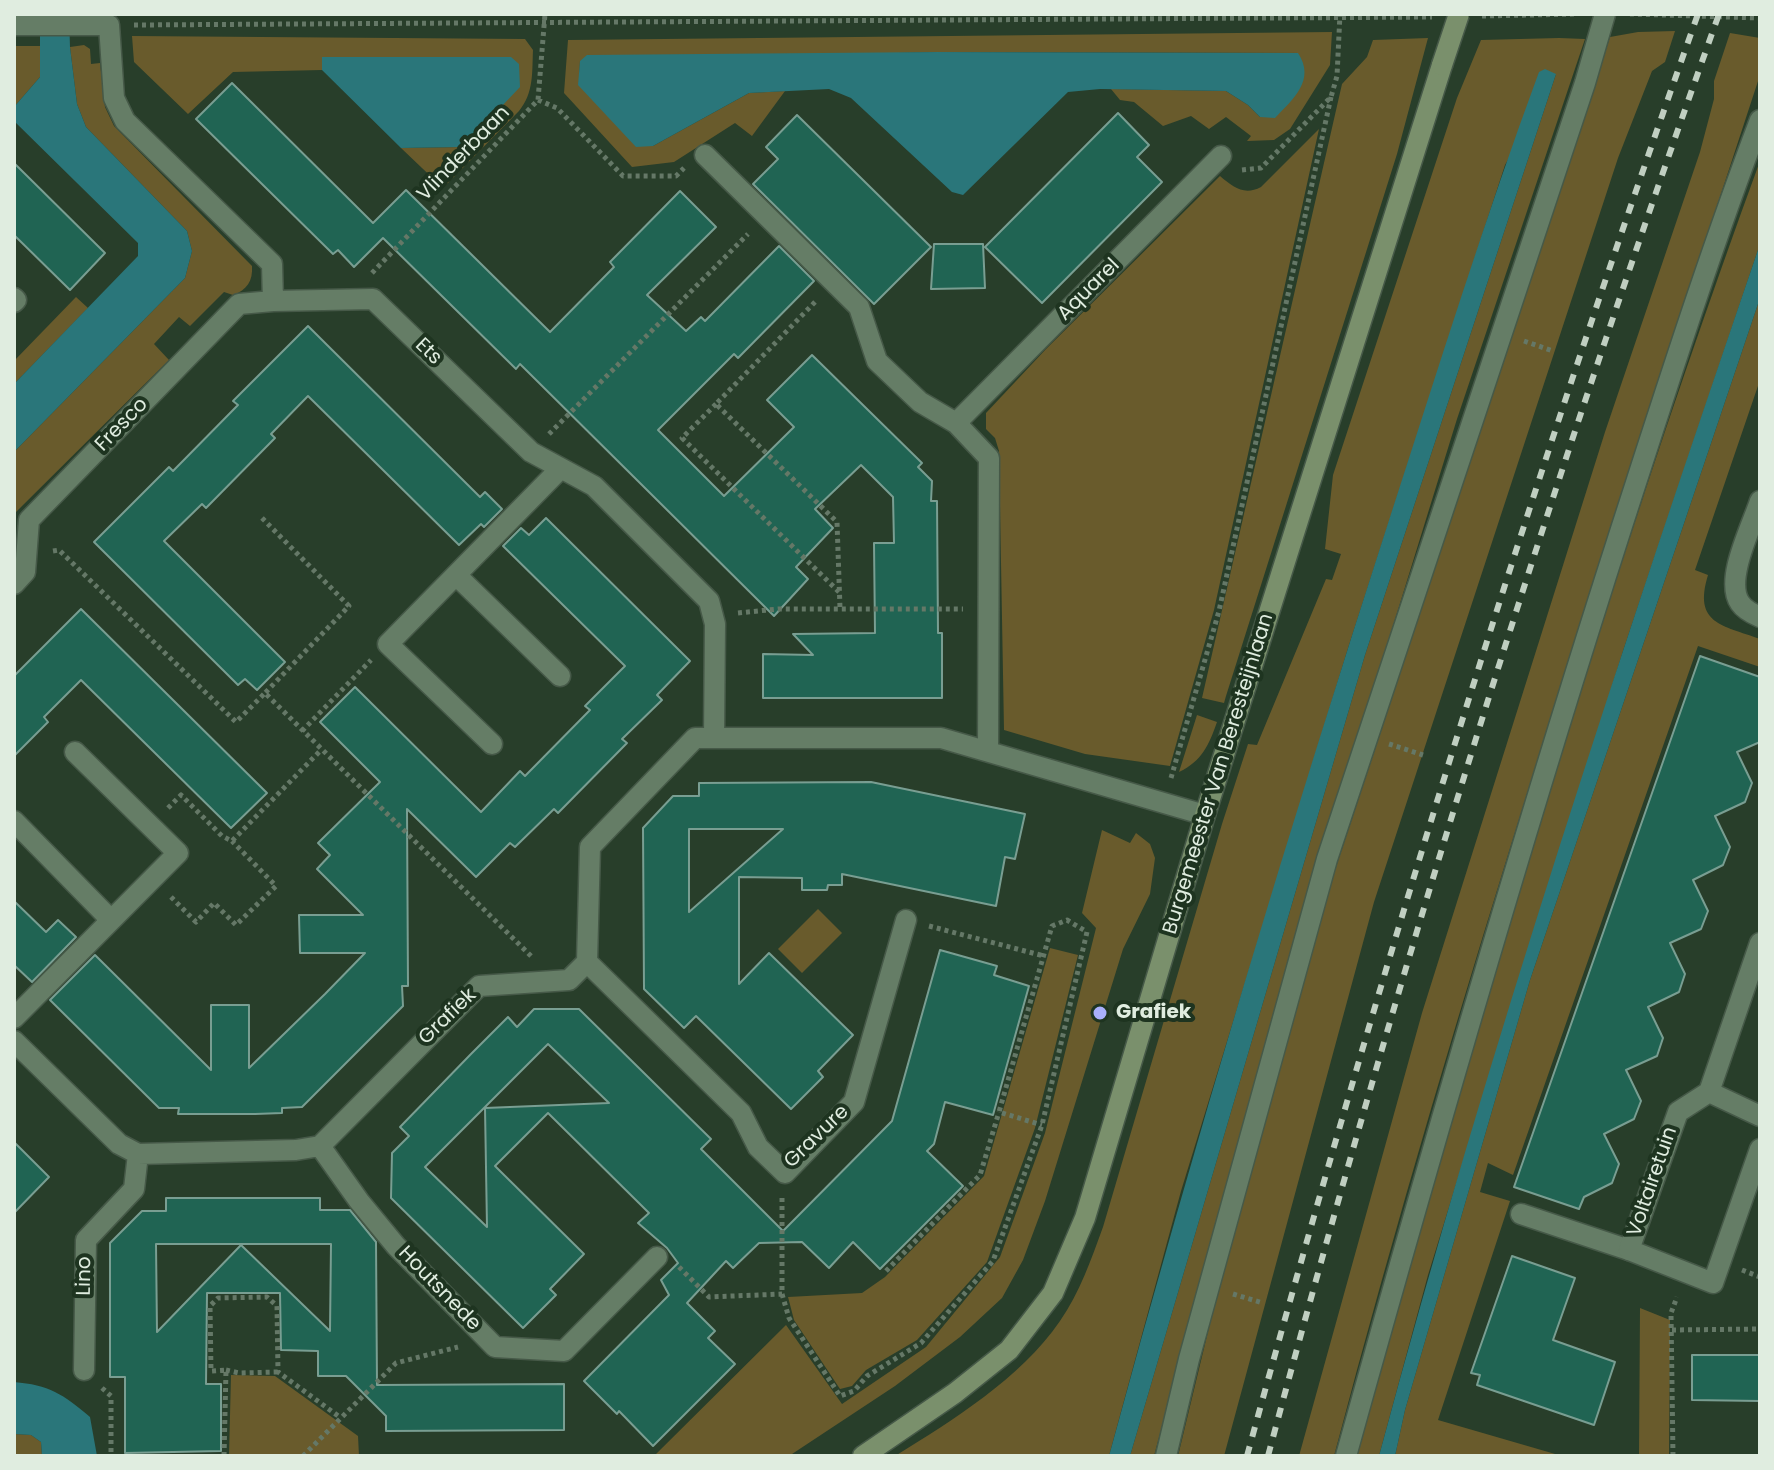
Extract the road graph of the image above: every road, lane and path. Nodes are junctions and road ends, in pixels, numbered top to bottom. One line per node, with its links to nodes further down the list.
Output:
1 (545, 14): 7 (path, Vlinderbaan)
2 (1459, 14): 47 (main road, Burgemeester Van Beresteijnlaan, bridge)
3 (1605, 14): 87 (street)
4 (1621, 14): 6 (path)
5 (1340, 16): 7 (path); 10 (path)
6 (1760, 18)
7 (545, 22): 8 (path); 11 (path, Vlinderbaan)
8 (109, 25): 9 (street); 18 (street)
9 (20, 26)
10 (1331, 97): 14 (path); 46 (path)
11 (538, 100): 13 (path); 17 (path, Vlinderbaan)
12 (1760, 120): 88 (street)
13 (705, 155): 15 (street)
14 (1221, 156): 22 (street, Aquarel)
15 (766, 216): 16 (street); 23 (path)
16 (834, 282): 21 (path); 22 (street)
17 (373, 299): 18 (street); 23 (street, Ets)
18 (273, 301): 27 (street, Fresco)
19 (1516, 338): 20 (path)
20 (1553, 351)
21 (716, 404): 30 (path); 30 (path)
22 (956, 423): 32 (street)
23 (531, 452): 24 (street, Ets)
24 (560, 469): 28 (street); 33 (street, Ets)
25 (1760, 501): 34 (street)
26 (262, 518): 37 (path)
27 (28, 553): 29 (street, Fresco); 37 (path)
28 (456, 575): 35 (street); 36 (street)
29 (14, 584)
30 (840, 593): 31 (path)
31 (840, 608): 32 (path); 33 (path)
32 (988, 611): 43 (street)
33 (714, 613): 39 (street)
34 (1760, 617)
35 (388, 644): 38 (path); 41 (street)
36 (560, 676)
37 (265, 693): 38 (path)
38 (302, 731): 42 (path)
39 (714, 737): 43 (street); 56 (street)
40 (1385, 743): 45 (path)
41 (492, 744)
42 (321, 750): 50 (path); 57 (path)
43 (988, 751): 46 (street)
44 (75, 752): 49 (street)
45 (1423, 755)
46 (1164, 802): 47 (street)
47 (1205, 815): 86 (main road, Burgemeester Van Beresteijnlaan)
48 (14, 821): 52 (street)
49 (151, 826): 50 (path); 51 (street)
50 (232, 841): 51 (path)
51 (152, 878): 52 (street)
52 (111, 920): 58 (street)
53 (906, 920): 55 (path); 67 (street, Gravure)
54 (1760, 943): 60 (street)
55 (1044, 956): 61 (path); 63 (path)
56 (587, 962): 57 (street, Grafiek); 67 (street, Gravure)
57 (556, 980): 64 (street, Grafiek)
58 (14, 1018)
59 (18, 1054): 66 (street)
60 (1709, 1092): 62 (street); 69 (street, Voltairetuin)
61 (999, 1112): 63 (path); 71 (path)
62 (1760, 1116)
63 (1042, 1125): 74 (path)
64 (320, 1146): 66 (street); 78 (street, Houtsnede)
65 (1760, 1149): 72 (street, Voltairetuin)
66 (138, 1154): 79 (street, Lino)
67 (785, 1173): 74 (path)
68 (1521, 1214): 69 (street)
69 (1629, 1250): 72 (street, Voltairetuin)
70 (657, 1257): 74 (path); 78 (street, Houtsnede)
71 (886, 1271)
72 (1685, 1274): 77 (path)
73 (1229, 1293): 75 (path)
74 (782, 1294)
75 (1263, 1303)
76 (1760, 1329): 77 (path)
77 (1672, 1330): 89 (path)
78 (487, 1339): 82 (path)
79 (84, 1370): 83 (path)
80 (226, 1370): 81 (path); 81 (path); 84 (path)
81 (278, 1372): 82 (path)
82 (341, 1418): 85 (path)
83 (111, 1456)
84 (224, 1456)
85 (303, 1456)
86 (863, 1456)
87 (1166, 1456)
88 (1346, 1456)
89 (1673, 1456)

